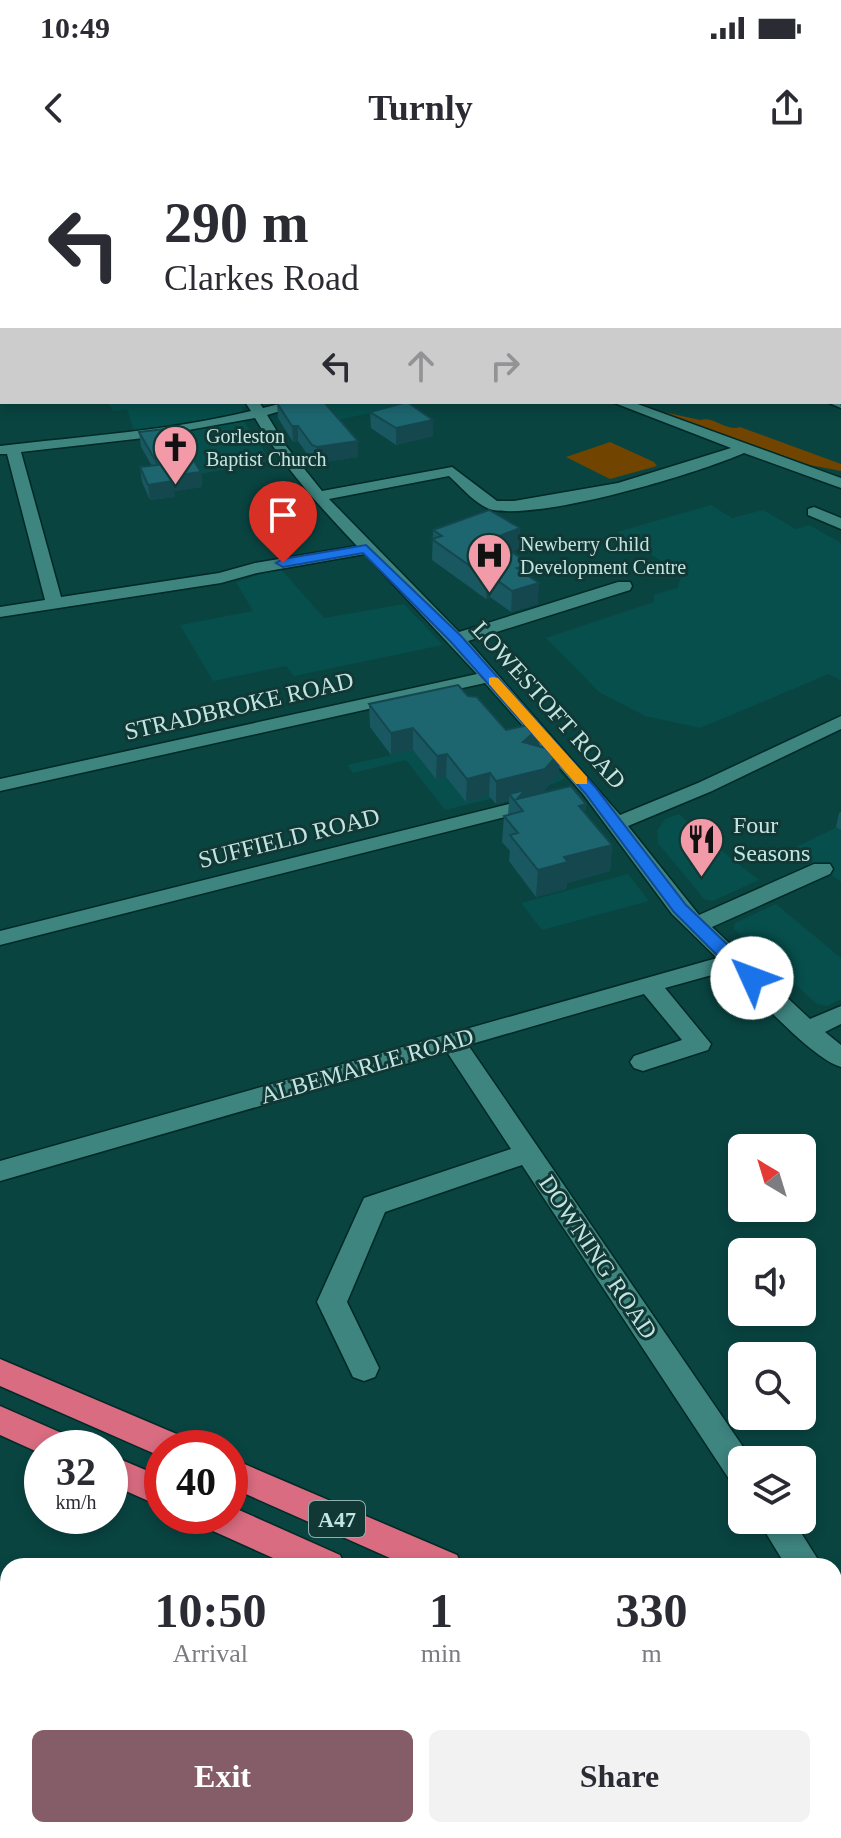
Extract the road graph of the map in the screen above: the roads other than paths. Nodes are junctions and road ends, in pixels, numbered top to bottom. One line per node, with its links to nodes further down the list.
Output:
1 (285, 404): 3 (street)
2 (625, 404): 4 (street)
3 (256, 407): 5 (street); 7 (street, LOWESTOFT ROAD)
4 (745, 447): 6 (street); 7 (street)
5 (6, 450): 12 (street)
6 (841, 483)
7 (318, 496): 10 (street, LOWESTOFT ROAD)
8 (814, 512): 9 (street)
9 (841, 524)
10 (366, 549): 12 (street); 14 (street, LOWESTOFT ROAD)
11 (624, 586): 14 (street)
12 (54, 603): 13 (street)
13 (0, 612)
14 (456, 639): 15 (street, LOWESTOFT ROAD)
15 (489, 677): 19 (street, STRADBROKE ROAD); 20 (street, LOWESTOFT ROAD)
16 (841, 722): 17 (street)
17 (819, 732): 18 (street); 21 (street)
18 (841, 746)
19 (0, 785)
20 (590, 790): 21 (street, LOWESTOFT ROAD); 24 (street, SUFFIELD ROAD)
21 (618, 823): 23 (street, LOWESTOFT ROAD)
22 (822, 869): 23 (street)
23 (696, 925): 25 (street, LOWESTOFT ROAD)
24 (0, 938)
25 (733, 961): 26 (street, ALBEMARLE ROAD); 28 (street, LOWESTOFT ROAD)
26 (651, 987): 29 (street, ALBEMARLE ROAD); 31 (street)
27 (841, 1014): 28 (street)
28 (807, 1030): 30 (street, LOWESTOFT ROAD)
29 (453, 1042): 32 (street, DOWNING ROAD); 33 (street, ALBEMARLE ROAD)
30 (841, 1058)
31 (643, 1062)
32 (528, 1153): 34 (street); 39 (street, DOWNING ROAD)
33 (0, 1171)
34 (364, 1368)
35 (0, 1372): 38 (highway)
36 (0, 1420): 37 (highway)
37 (24, 1431)
38 (144, 1435)
39 (728, 1451)
40 (248, 1480): 44 (highway, A47)
41 (248, 1530): 43 (highway, A47)
42 (783, 1534): 45 (street)
43 (310, 1558)
44 (427, 1558)
45 (800, 1558)

